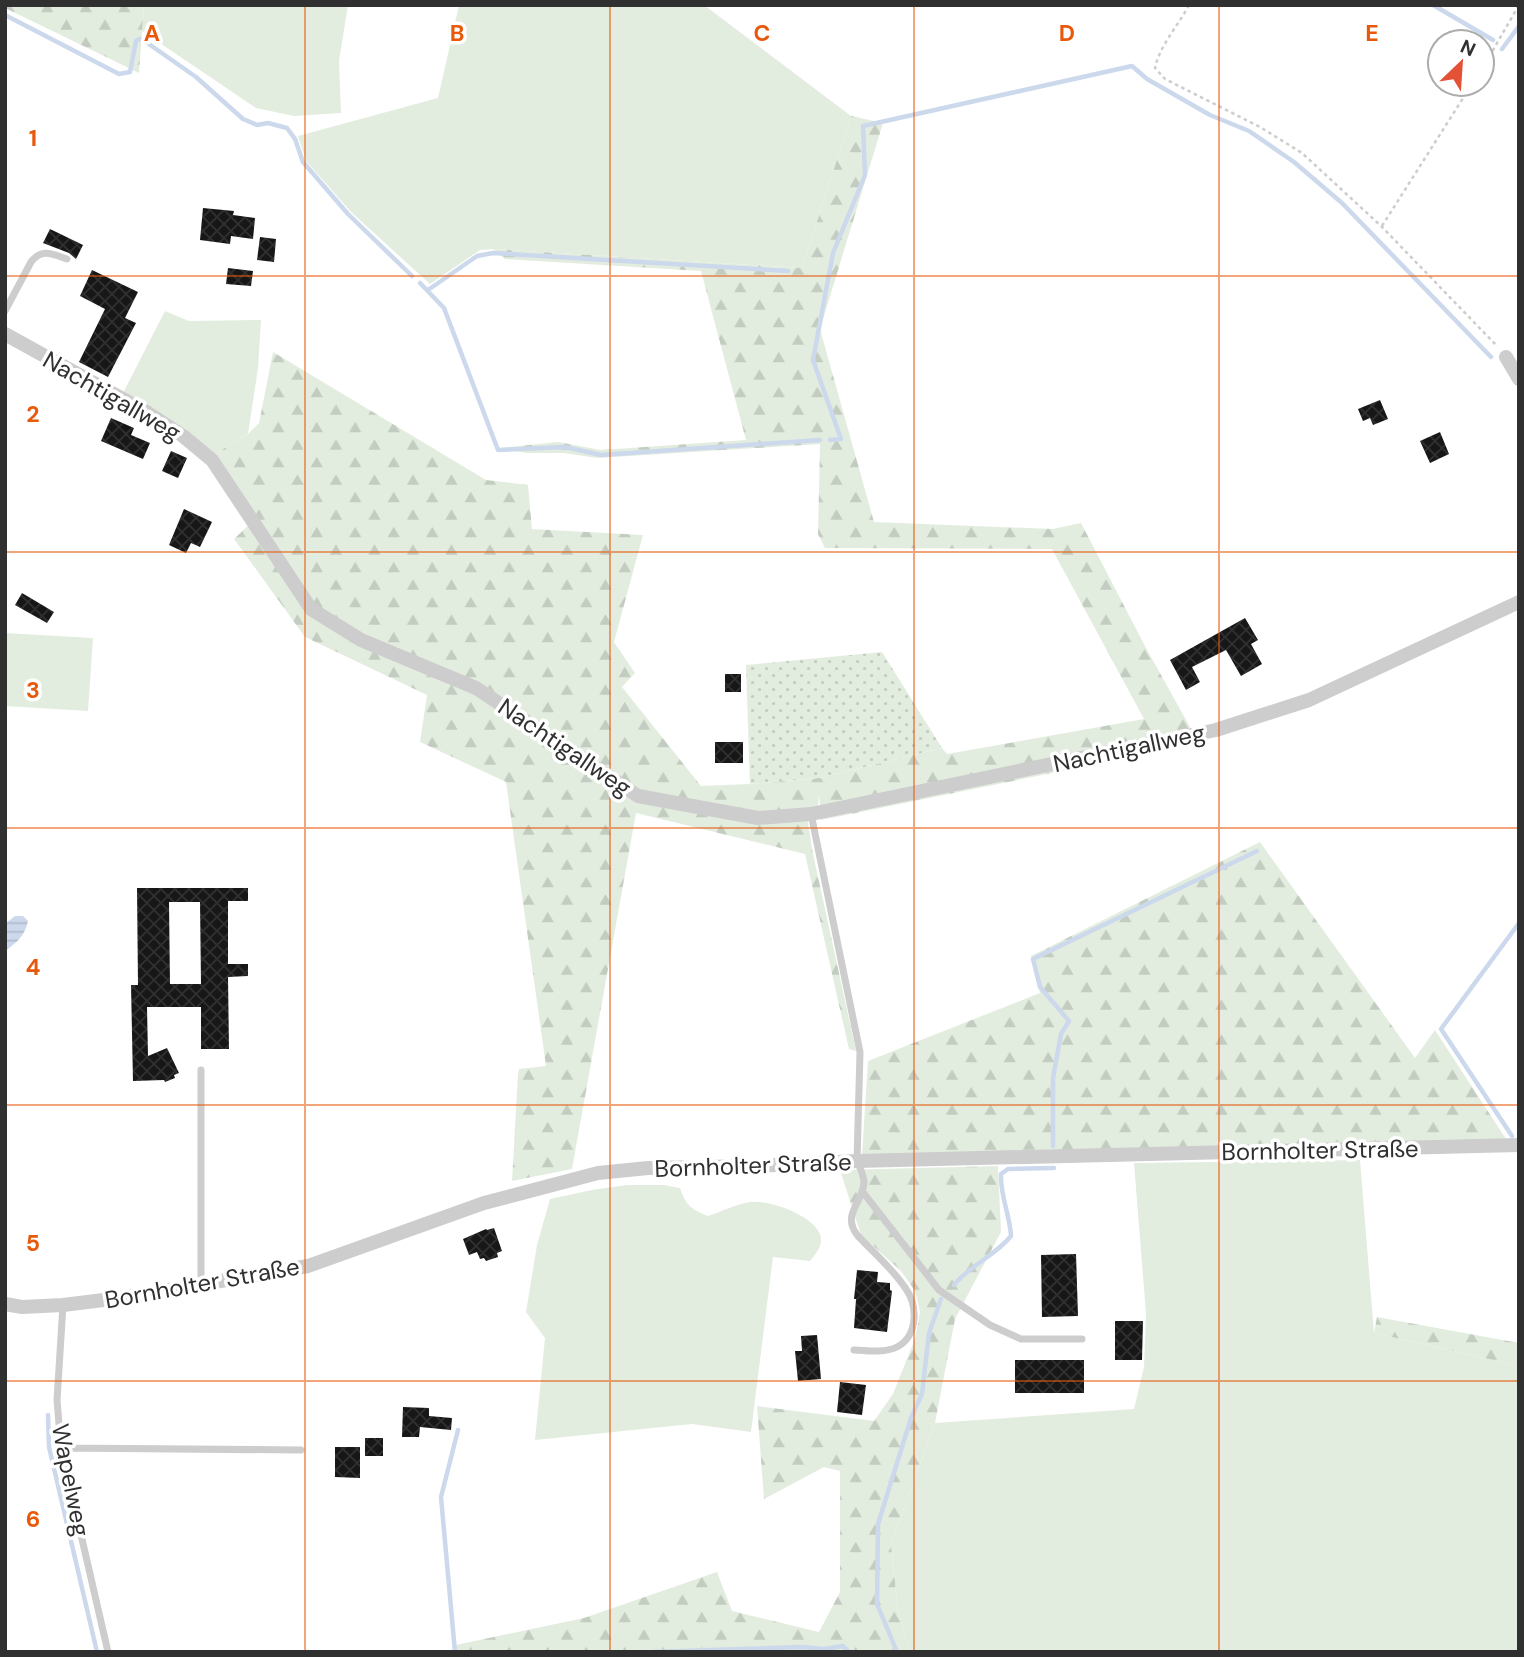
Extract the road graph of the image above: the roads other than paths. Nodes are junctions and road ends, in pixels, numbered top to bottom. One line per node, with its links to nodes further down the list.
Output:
1 (66, 259): 2 (lane)
2 (5, 311)
3 (5, 334): 7 (street, Nachtigallweg)
4 (1506, 357): 5 (street)
5 (1519, 379)
6 (1519, 602): 7 (street, Nachtigallweg)
7 (811, 814): 10 (lane)
8 (201, 1070): 12 (lane)
9 (1519, 1145): 10 (street, Bornholter Straße)
10 (857, 1161): 11 (lane); 12 (street, Bornholter Straße)
11 (862, 1191): 15 (lane); 16 (lane)
12 (201, 1284): 14 (street, Bornholter Straße)
13 (5, 1304): 14 (street, Bornholter Straße)
14 (63, 1306): 17 (lane, Wapelweg)
15 (1082, 1339)
16 (854, 1350)
17 (61, 1448): 18 (lane); 19 (lane, Wapelweg)
18 (301, 1450)
19 (108, 1652)

